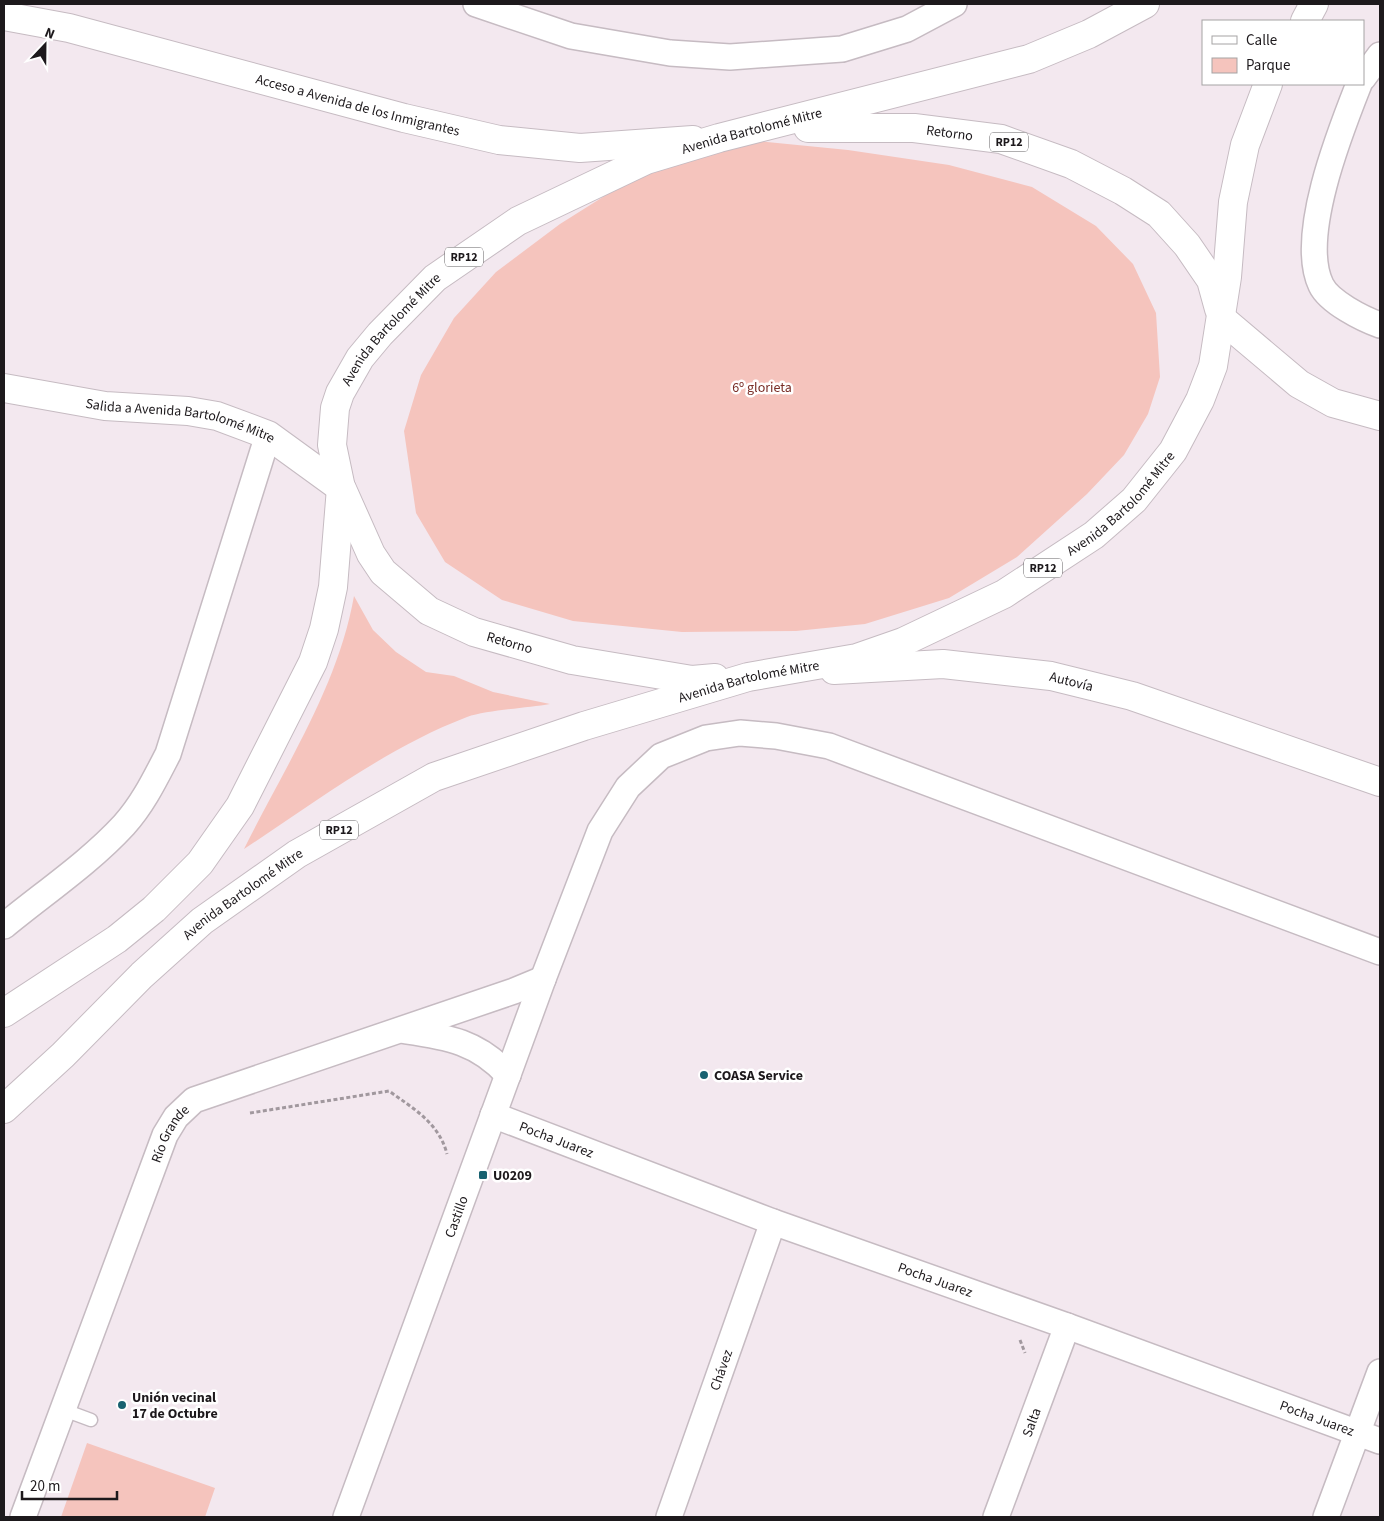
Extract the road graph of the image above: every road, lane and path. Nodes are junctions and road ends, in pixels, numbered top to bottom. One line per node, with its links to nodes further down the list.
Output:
1 (476, 4): 2 (street)
2 (954, 4)
3 (1145, 4): 13 (main road, Avenida Bartolomé Mitre / RP12)
4 (1314, 4): 7 (main road)
5 (4, 8): 8 (street)
6 (4, 16): 8 (main road, Acceso a Avenida de los Inmigrantes)
7 (1305, 20)
8 (69, 28): 13 (main road, Acceso a Avenida de los Inmigrantes)
9 (1380, 55): 10 (street)
10 (1364, 77)
11 (1268, 85): 14 (main road, Avenida Bartolomé Mitre / RP12)
12 (1359, 85): 15 (street)
13 (719, 138): 14 (main road, Retorno / RP12); 19 (main road, Avenida Bartolomé Mitre / RP12)
14 (1222, 319): 17 (main road); 20 (main road, Avenida Bartolomé Mitre / RP12)
15 (1380, 325)
16 (4, 388): 18 (main road, Salida a Avenida Bartolomé Mitre)
17 (1380, 416)
18 (268, 435): 19 (main road, Salida a Avenida Bartolomé Mitre); 22 (street)
19 (341, 488): 20 (main road, Retorno / RP12); 25 (main road, Avenida Bartolomé Mitre / RP12)
20 (748, 677): 21 (main road, Autovía); 28 (main road, Avenida Bartolomé Mitre / RP12)
21 (1380, 782)
22 (4, 926)
23 (1380, 952): 24 (street, Castillo)
24 (543, 978): 26 (street, Río Grande); 27 (street, Castillo)
25 (4, 1013)
26 (400, 1030): 27 (street); 37 (street, Río Grande)
27 (508, 1075): 30 (street, Castillo)
28 (4, 1109)
29 (244, 1114): 31 (path)
30 (493, 1115): 32 (street, Pocha Juarez); 41 (street, Castillo)
31 (447, 1162)
32 (773, 1222): 33 (street, Pocha Juarez); 42 (street, Chávez)
33 (1067, 1326): 39 (street, Pocha Juarez); 43 (street, Salta)
34 (1017, 1333): 35 (path)
35 (1028, 1360)
36 (1380, 1372): 39 (street)
37 (64, 1410): 38 (lane); 40 (street, Río Grande)
38 (91, 1420)
39 (1369, 1437): 44 (street)
40 (23, 1517)
41 (346, 1517)
42 (669, 1517)
43 (996, 1517)
44 (1326, 1517)

